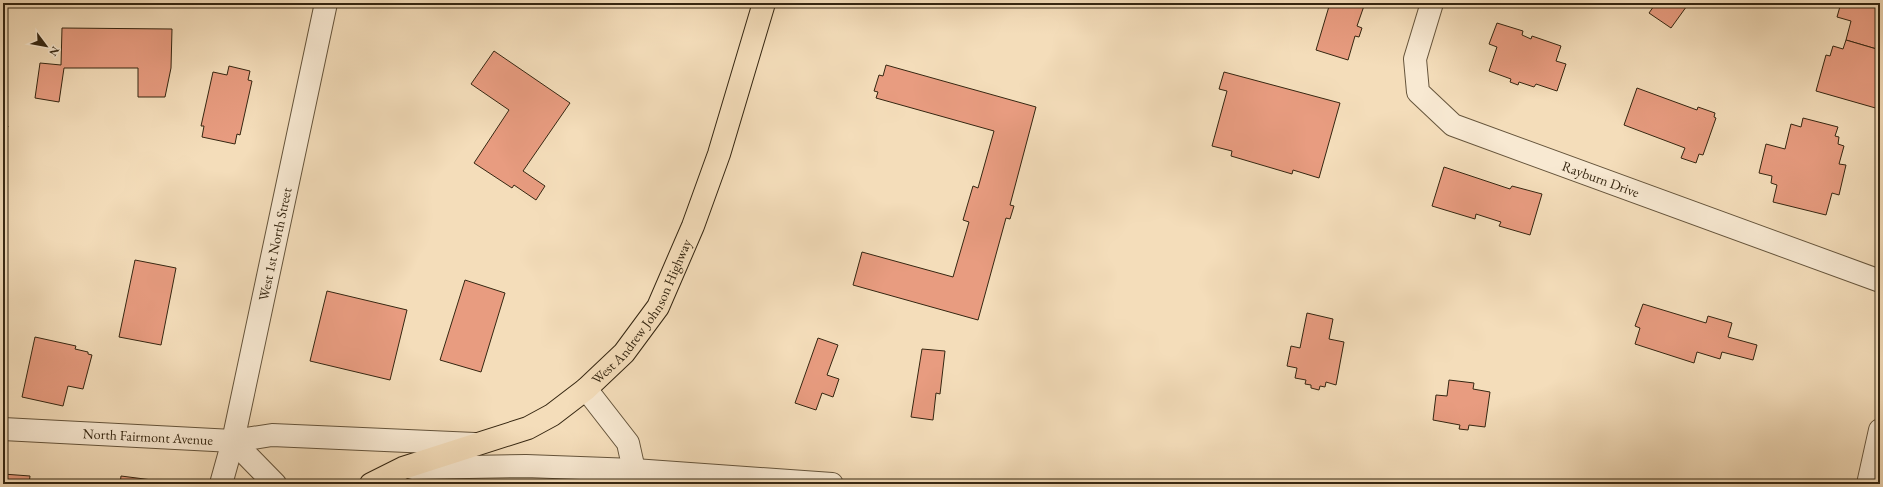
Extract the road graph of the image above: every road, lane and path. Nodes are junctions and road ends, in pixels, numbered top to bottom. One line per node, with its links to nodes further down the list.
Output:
1 (326, 3): 8 (street, West 1st North Street)
2 (764, 3): 5 (main road, West Andrew Johnson Highway)
3 (1432, 3): 4 (street, Rayburn Drive)
4 (1880, 280)
5 (586, 389): 9 (main road, West Andrew Johnson Highway); 11 (street)
6 (3, 429): 8 (street, North Fairmont Avenue)
7 (1880, 430): 16 (street)
8 (233, 441): 9 (street); 12 (street, West 1st North Street); 13 (street, North Fairmont Avenue)
9 (477, 444): 10 (main road, West Andrew Johnson Highway)
10 (403, 468): 11 (street); 14 (main road, West Andrew Johnson Highway)
11 (619, 474): 15 (street)
12 (221, 484)
13 (275, 484)
14 (371, 484)
15 (832, 484)
16 (1868, 484)

